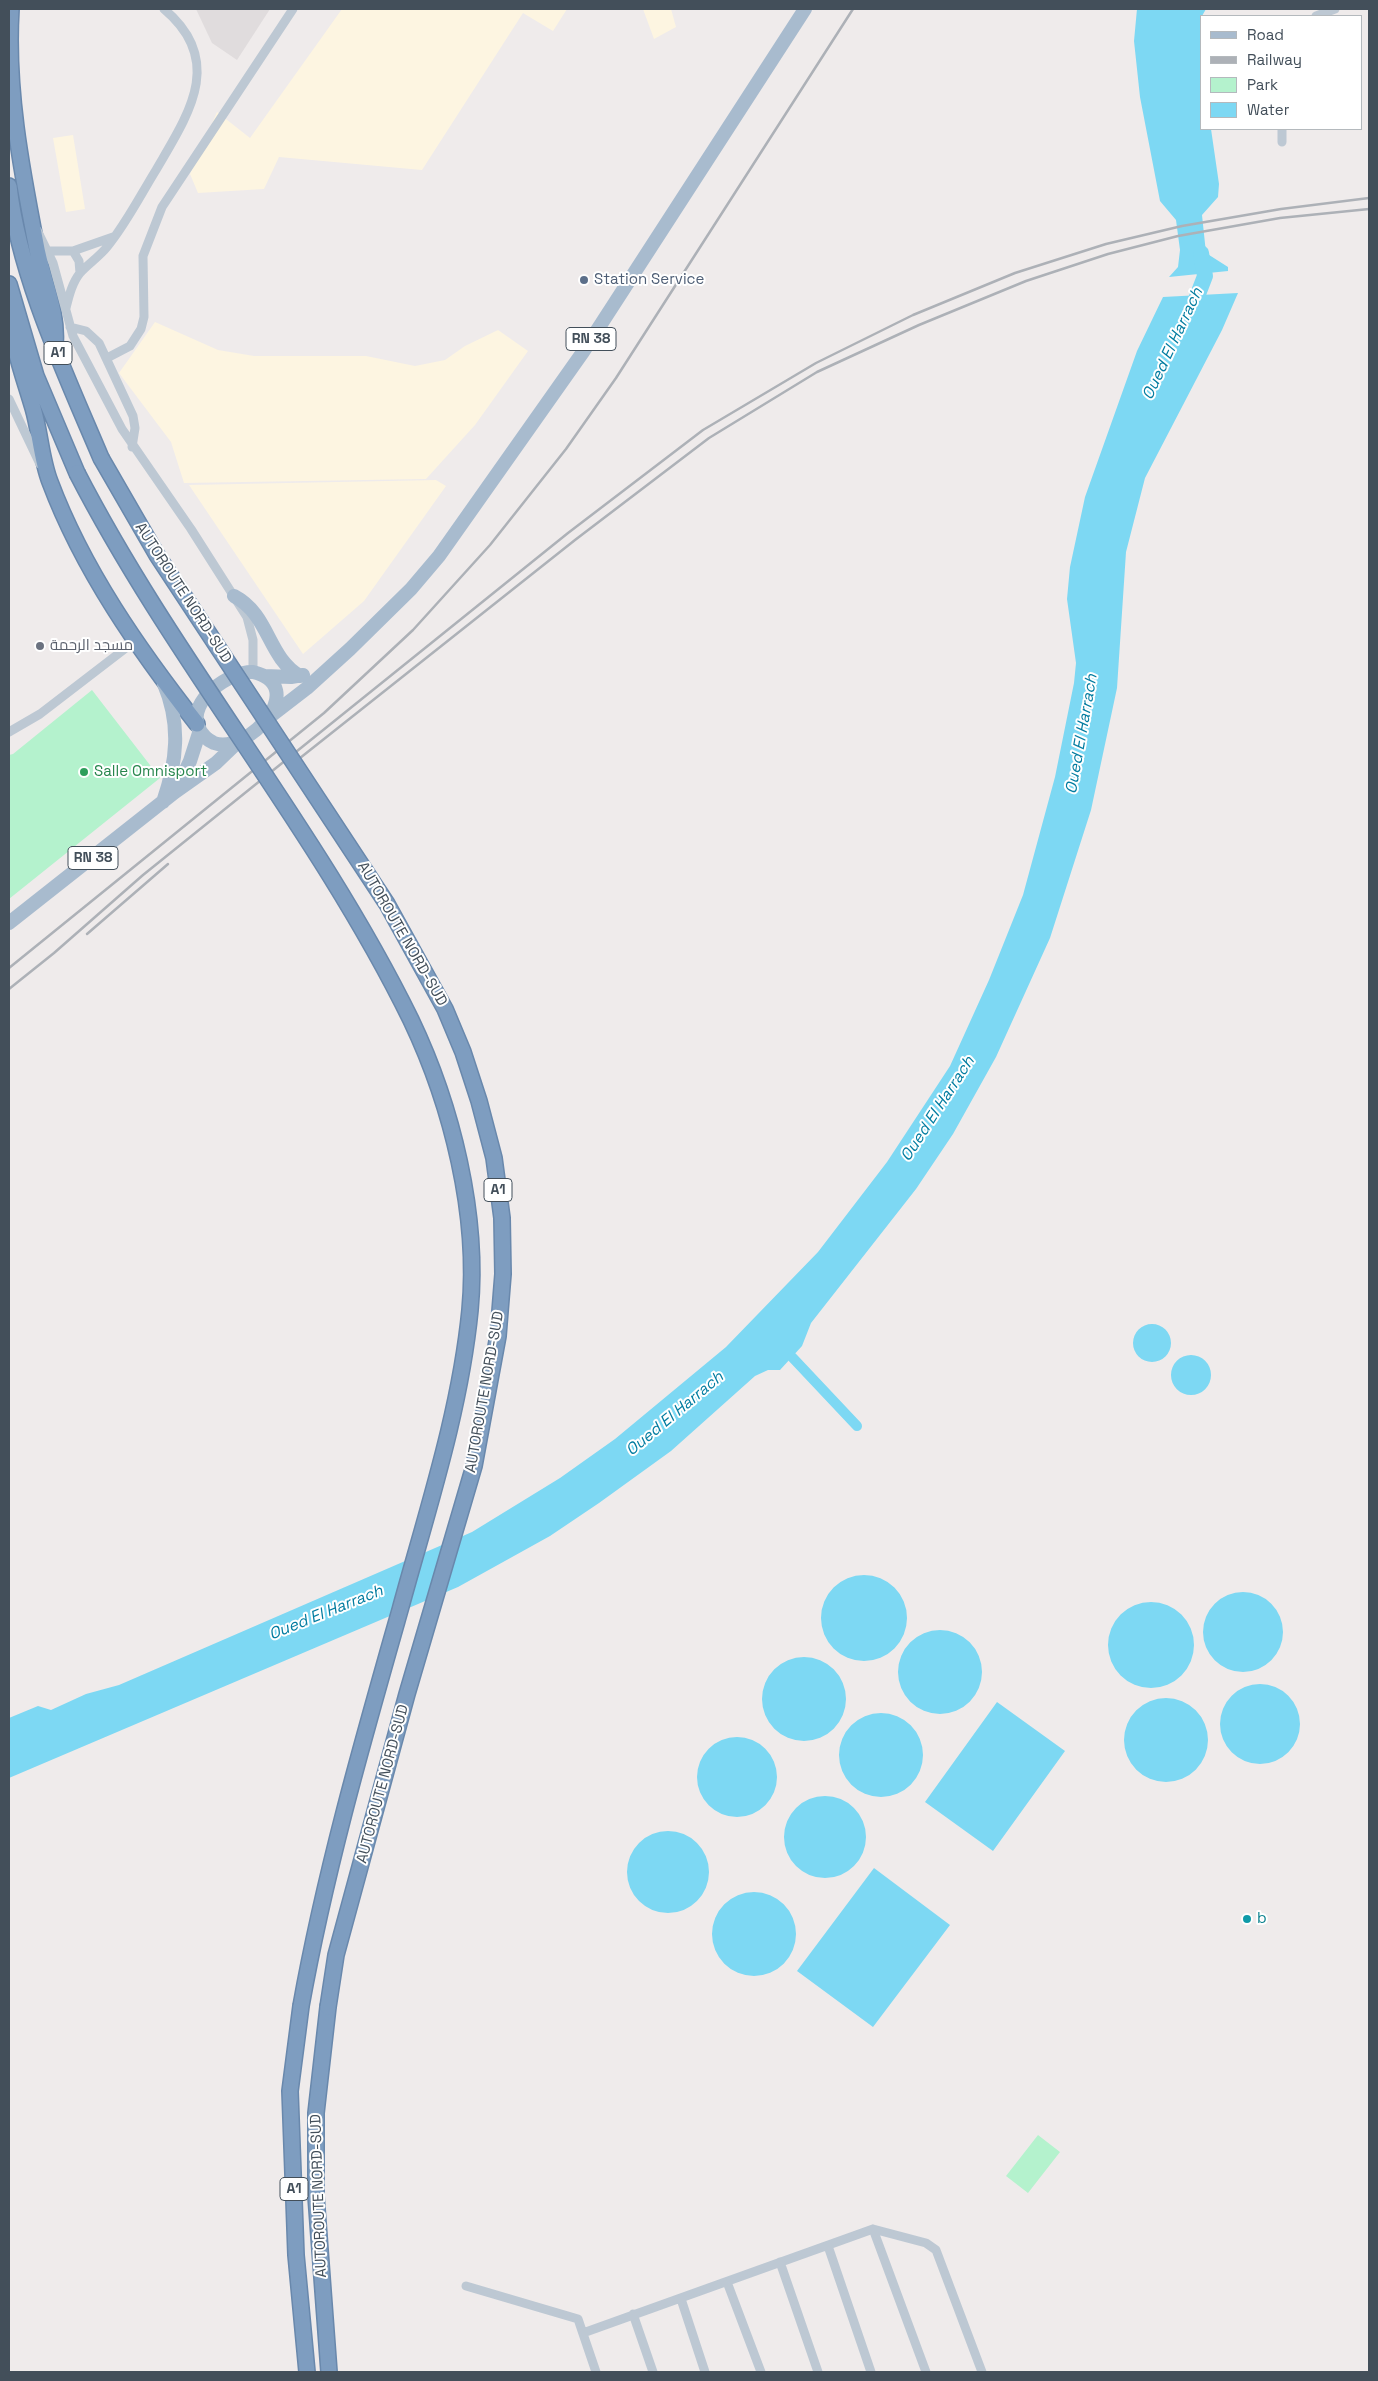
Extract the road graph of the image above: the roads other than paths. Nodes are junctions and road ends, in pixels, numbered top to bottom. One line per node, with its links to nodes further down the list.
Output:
1 (11, 9): 7 (highway)
2 (164, 9): 12 (street)
3 (293, 9): 20 (street)
4 (805, 9): 26 (main road, RN 38)
5 (1335, 9): 6 (street)
6 (1319, 15)
7 (10, 74): 11 (highway)
8 (1282, 130): 9 (street)
9 (1282, 142)
10 (9, 186): 19 (highway, AUTOROUTE NORD-SUD / A1)
11 (31, 218): 13 (street); 19 (highway)
12 (115, 236): 14 (street); 15 (street)
13 (49, 251): 14 (street); 17 (street)
14 (72, 251): 15 (street)
15 (80, 273): 17 (street)
16 (9, 296): 23 (highway); 45 (highway, AUTOROUTE NORD-SUD / A1, bridge)
17 (66, 308): 18 (street)
18 (70, 327): 20 (street); 22 (street)
19 (55, 345): 46 (highway, AUTOROUTE NORD-SUD / A1, bridge)
20 (107, 358): 22 (street)
21 (9, 400): 23 (street)
22 (132, 447): 24 (street)
23 (48, 480): 25 (highway)
24 (234, 596): 28 (street); 29 (main road)
25 (135, 640): 27 (highway); 32 (street)
26 (350, 649): 29 (main road, RN 38); 30 (main road, RN 38)
27 (160, 674): 31 (highway); 35 (main road)
28 (259, 674): 29 (main road, RN 38); 30 (main road); 31 (main road)
29 (300, 676)
30 (272, 715): 33 (main road)
31 (198, 727): 33 (main road); 34 (main road, RN 38)
32 (9, 732)
33 (242, 738): 34 (main road, RN 38)
34 (175, 792): 35 (main road, RN 38)
35 (163, 802): 36 (main road, RN 38)
36 (9, 923)
37 (873, 2229): 38 (street); 53 (street); 54 (street)
38 (828, 2246): 39 (street); 52 (street)
39 (780, 2262): 40 (street); 51 (street)
40 (727, 2282): 42 (street); 50 (street)
41 (466, 2286): 44 (street)
42 (681, 2299): 43 (street); 49 (street)
43 (633, 2314): 44 (street); 48 (street)
44 (583, 2333): 47 (street)
45 (307, 2372)
46 (329, 2372)
47 (596, 2372)
48 (653, 2372)
49 (705, 2372)
50 (761, 2372)
51 (818, 2372)
52 (871, 2372)
53 (926, 2372)
54 (982, 2372)

